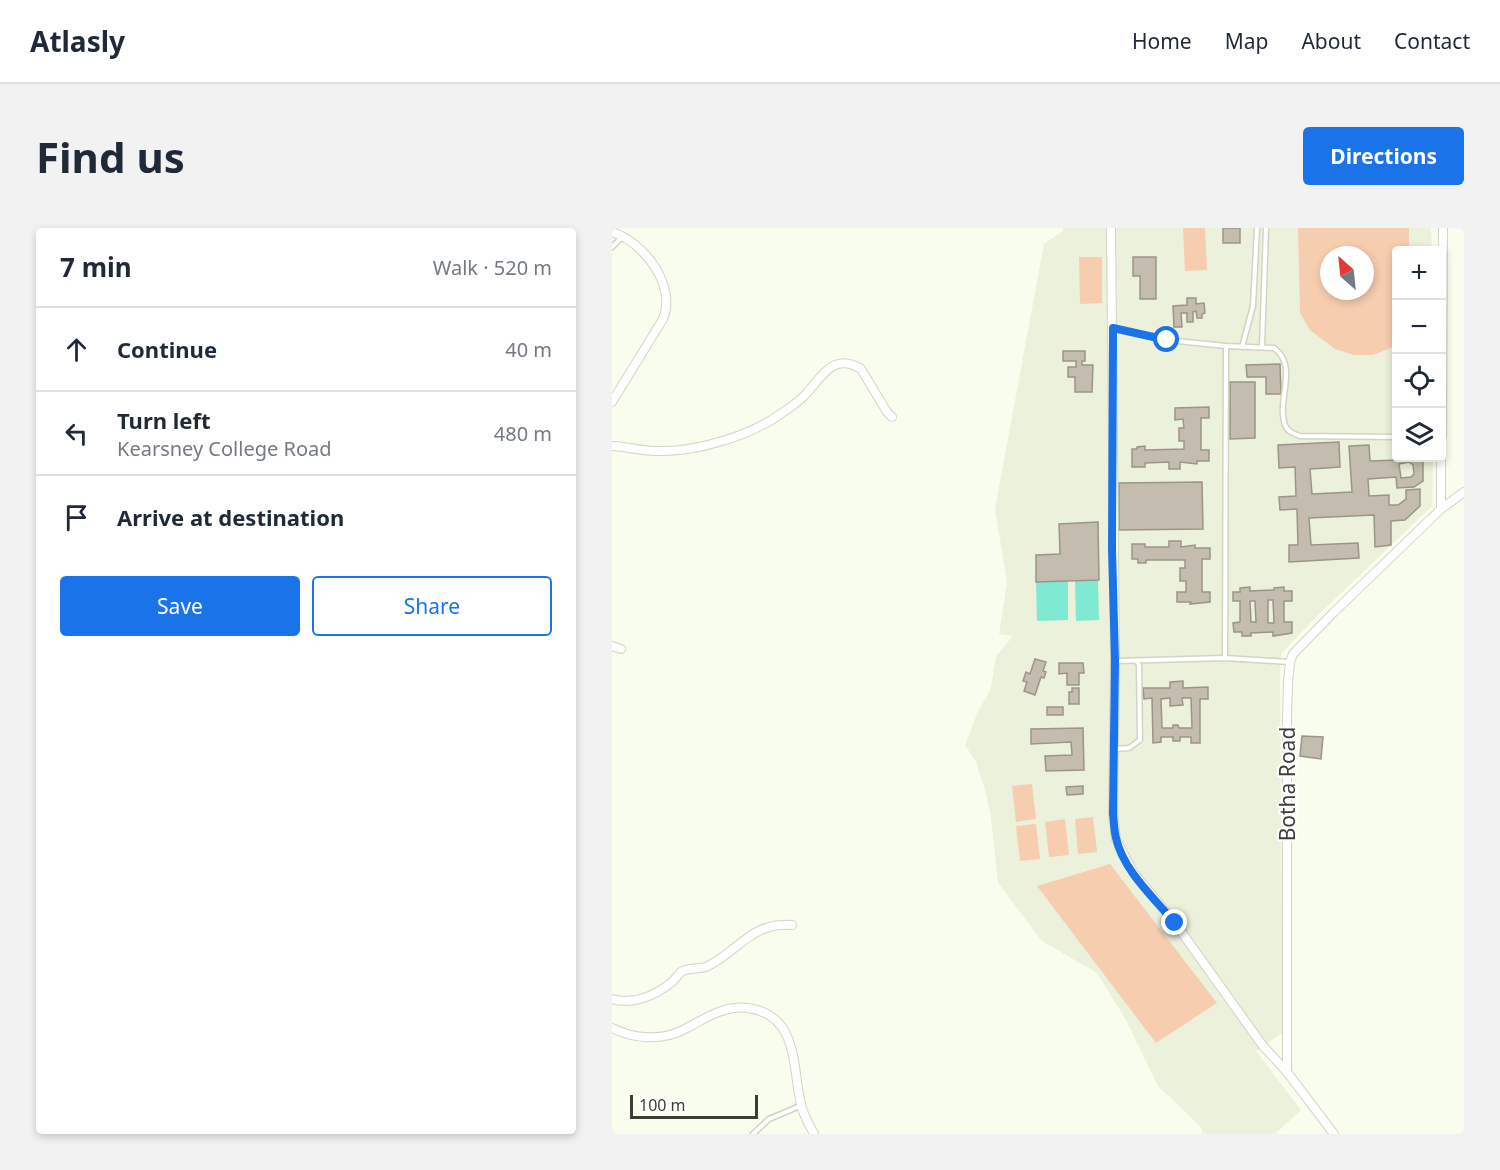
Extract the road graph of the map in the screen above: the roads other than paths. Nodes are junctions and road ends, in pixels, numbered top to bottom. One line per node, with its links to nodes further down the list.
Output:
1 (1111, 228): 8 (street)
2 (1257, 228): 11 (lane)
3 (1266, 228): 10 (lane)
4 (1443, 228): 13 (street)
5 (612, 232): 6 (street)
6 (623, 236): 7 (lane); 12 (street)
7 (612, 247)
8 (1113, 328): 9 (lane); 23 (street)
9 (1226, 346): 11 (lane); 22 (lane)
10 (1262, 346): 11 (lane); 15 (lane)
11 (1242, 347)
12 (612, 402)
13 (1442, 408)
14 (892, 417): 16 (street)
15 (1392, 437)
16 (612, 446)
17 (1442, 462): 19 (street)
18 (1464, 492): 19 (street)
19 (1441, 509): 25 (street)
20 (612, 646): 21 (street)
21 (621, 649)
22 (1225, 658): 24 (lane); 25 (lane)
23 (1115, 661): 24 (lane); 26 (street)
24 (1133, 661): 26 (lane)
25 (1290, 662): 30 (street, Botha Road)
26 (1114, 749): 30 (street)
27 (792, 925): 28 (street)
28 (612, 999)
29 (612, 1028): 31 (street)
30 (1287, 1072): 34 (street)
31 (801, 1105): 32 (lane); 33 (street)
32 (753, 1134)
33 (814, 1134)
34 (1334, 1134)

